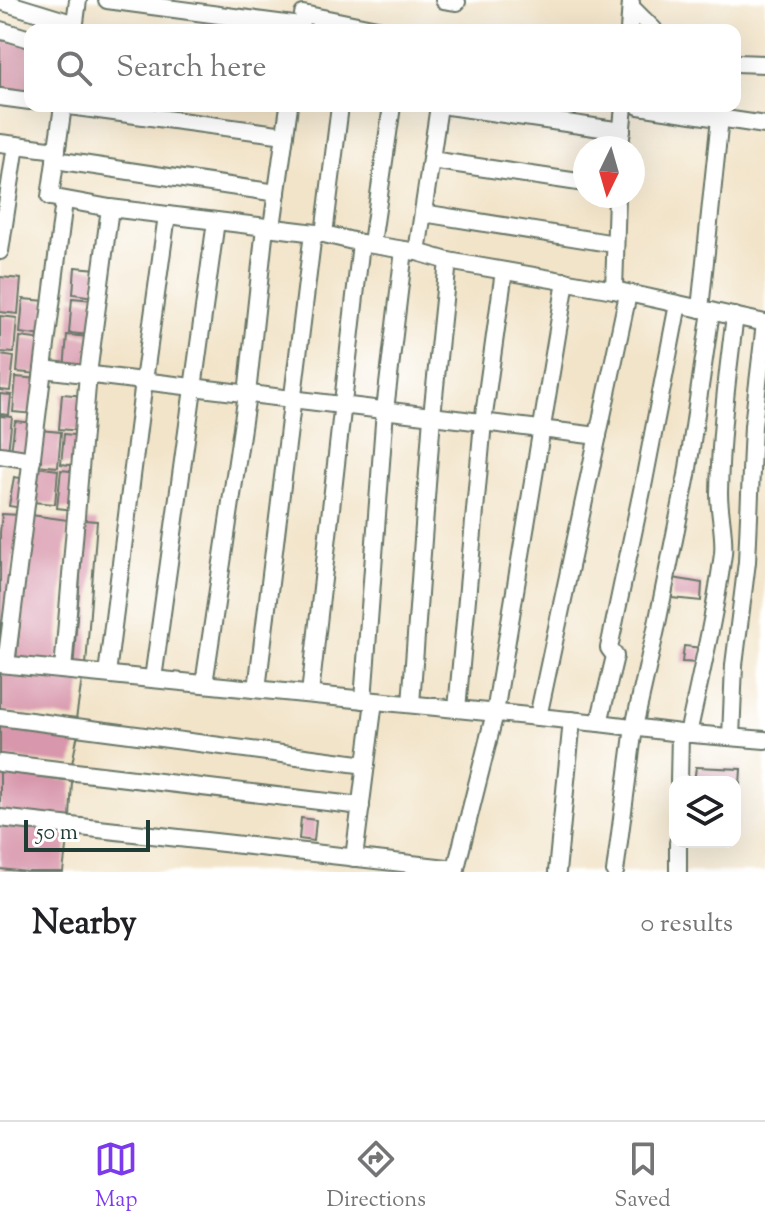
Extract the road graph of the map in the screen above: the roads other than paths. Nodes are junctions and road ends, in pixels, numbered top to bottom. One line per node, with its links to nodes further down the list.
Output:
1 (78, 0): 7 (street)
2 (107, 0): 5 (street)
3 (0, 1): 6 (street)
4 (631, 4): 9 (street); 10 (street)
5 (302, 18): 8 (street)
6 (65, 24)
7 (74, 24)
8 (335, 24)
9 (629, 24)
10 (649, 24)
11 (0, 30): 12 (street)
12 (24, 37)
13 (741, 63): 14 (street)
14 (765, 64)
15 (0, 97): 16 (street)
16 (24, 100)
17 (62, 112): 32 (street)
18 (114, 112): 28 (street)
19 (288, 112): 28 (street)
20 (339, 112): 43 (street)
21 (391, 112): 44 (street)
22 (438, 112): 33 (street)
23 (479, 112): 29 (street)
24 (623, 112): 30 (street)
25 (680, 112): 26 (street)
26 (720, 118): 27 (street); 53 (street)
27 (765, 125)
28 (285, 135): 35 (street)
29 (601, 136)
30 (621, 136)
31 (8, 144): 32 (street); 46 (street)
32 (56, 155): 35 (street); 36 (street)
33 (431, 160): 34 (street); 39 (street)
34 (573, 181)
35 (277, 193): 42 (street)
36 (64, 201): 37 (street); 56 (street)
37 (110, 208): 40 (street); 57 (street)
38 (616, 208): 45 (street)
39 (423, 213): 45 (street); 47 (street)
40 (167, 215): 41 (street); 58 (street)
41 (216, 221): 42 (street); 59 (street)
42 (269, 227): 43 (street); 60 (street)
43 (318, 234): 44 (street); 61 (street)
44 (366, 243): 47 (street); 62 (street)
45 (615, 244): 51 (street)
46 (0, 251)
47 (411, 251): 48 (street); 63 (street)
48 (448, 261): 49 (street); 64 (street)
49 (504, 271): 50 (street); 65 (street)
50 (566, 281): 51 (street); 66 (street)
51 (621, 292): 52 (street); 67 (street)
52 (678, 304): 53 (street); 84 (street)
53 (706, 310): 54 (street); 85 (street)
54 (735, 316): 55 (street); 86 (street)
55 (765, 323): 87 (street)
56 (43, 369): 57 (street); 69 (street)
57 (88, 374): 58 (street); 71 (street)
58 (144, 381): 59 (street); 72 (street)
59 (194, 387): 60 (street); 73 (street)
60 (247, 394): 61 (street); 74 (street)
61 (294, 399): 62 (street); 75 (street)
62 (342, 405): 63 (street); 76 (street)
63 (385, 410): 64 (street); 77 (street)
64 (432, 416): 65 (street); 78 (street)
65 (483, 422): 66 (street); 79 (street)
66 (540, 429): 67 (street); 80 (street)
67 (598, 436): 82 (street)
68 (0, 455): 69 (street)
69 (32, 460): 70 (street)
70 (3, 664): 71 (street)
71 (63, 670): 72 (street)
72 (107, 674): 73 (street)
73 (153, 679): 74 (street)
74 (204, 684): 75 (street)
75 (257, 689): 76 (street)
76 (310, 694): 77 (street)
77 (369, 700): 78 (street); 90 (street)
78 (411, 704): 79 (street)
79 (457, 709): 80 (street)
80 (495, 713): 82 (street); 96 (street)
81 (0, 717): 90 (street)
82 (538, 717): 83 (street)
83 (572, 720): 84 (street); 97 (street)
84 (599, 723): 85 (street)
85 (634, 727): 86 (street); 98 (street)
86 (684, 733): 87 (street); 91 (street)
87 (731, 737): 88 (street)
88 (765, 740)
89 (0, 763): 92 (street)
90 (366, 765): 92 (street)
91 (680, 776)
92 (361, 806): 95 (street)
93 (0, 818): 95 (street)
94 (678, 848): 100 (street)
95 (354, 858): 96 (street)
96 (455, 870)
97 (557, 872)
98 (615, 872): 99 (street)
99 (622, 872)
100 (678, 872)

